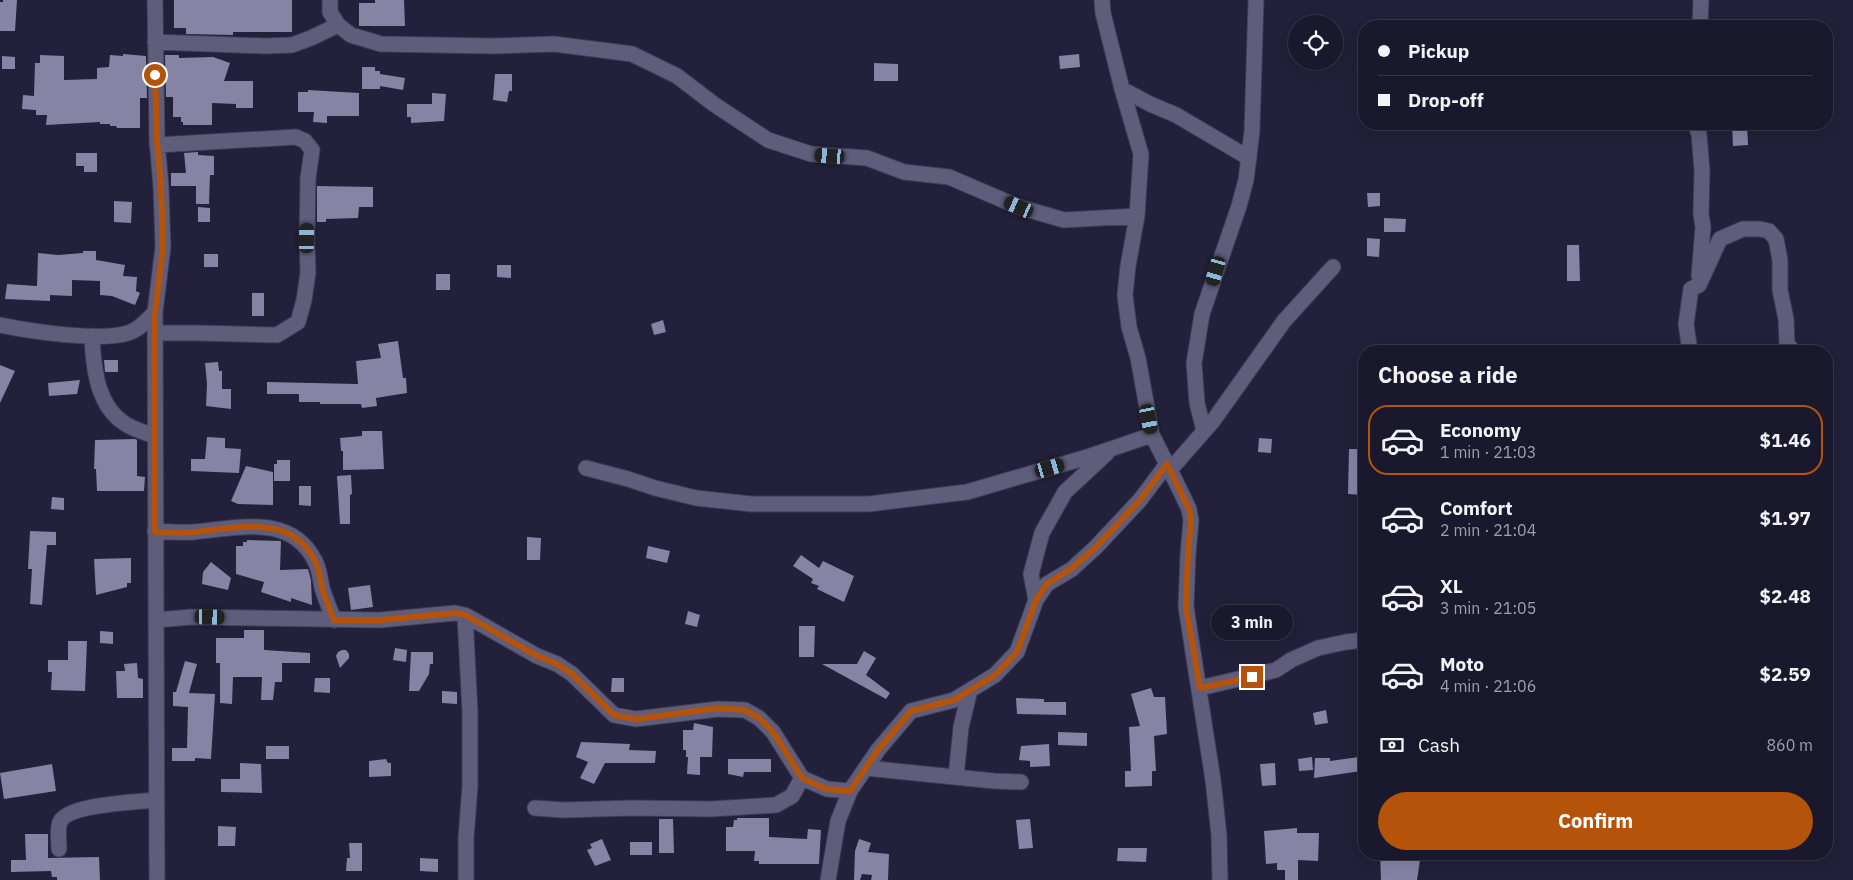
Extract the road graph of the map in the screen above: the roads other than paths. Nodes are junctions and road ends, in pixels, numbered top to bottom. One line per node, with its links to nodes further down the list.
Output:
1 (155, 0): 8 (street)
2 (330, 0): 7 (street)
3 (1102, 0): 9 (street)
4 (1256, 0): 12 (street)
5 (1701, 0): 6 (street)
6 (1700, 20)
7 (338, 24): 8 (street); 13 (street)
8 (155, 42): 11 (street)
9 (1122, 89): 12 (street); 13 (street)
10 (1697, 130): 15 (street)
11 (157, 145): 16 (street); 18 (street)
12 (1249, 158): 22 (street)
13 (1136, 216): 23 (street)
14 (1333, 267): 22 (street)
15 (1699, 285): 20 (street); 21 (street)
16 (155, 312): 18 (street); 19 (street)
17 (0, 325): 19 (street)
18 (155, 333): 24 (street)
19 (92, 336): 24 (street)
20 (1689, 345)
21 (1788, 345)
22 (1204, 432): 26 (street)
23 (1152, 435): 25 (street); 26 (street)
24 (155, 436): 28 (street)
25 (1112, 449): 27 (street); 29 (street)
26 (1168, 467): 29 (street); 34 (street)
27 (586, 468)
28 (155, 532): 31 (street); 32 (street)
29 (1036, 600): 35 (street)
30 (465, 615): 32 (street); 38 (street); 45 (street)
31 (156, 620): 32 (street); 41 (street)
32 (334, 620)
33 (1358, 641): 34 (street)
34 (1200, 688): 47 (street)
35 (970, 690): 36 (street); 37 (street)
36 (866, 768): 37 (street); 40 (street)
37 (956, 776): 39 (street)
38 (802, 778): 40 (street); 42 (street)
39 (1021, 782)
40 (850, 791): 46 (street)
41 (156, 800): 43 (street); 44 (street)
42 (535, 808)
43 (59, 849)
44 (156, 880)
45 (466, 880)
46 (828, 880)
47 (1220, 880)

